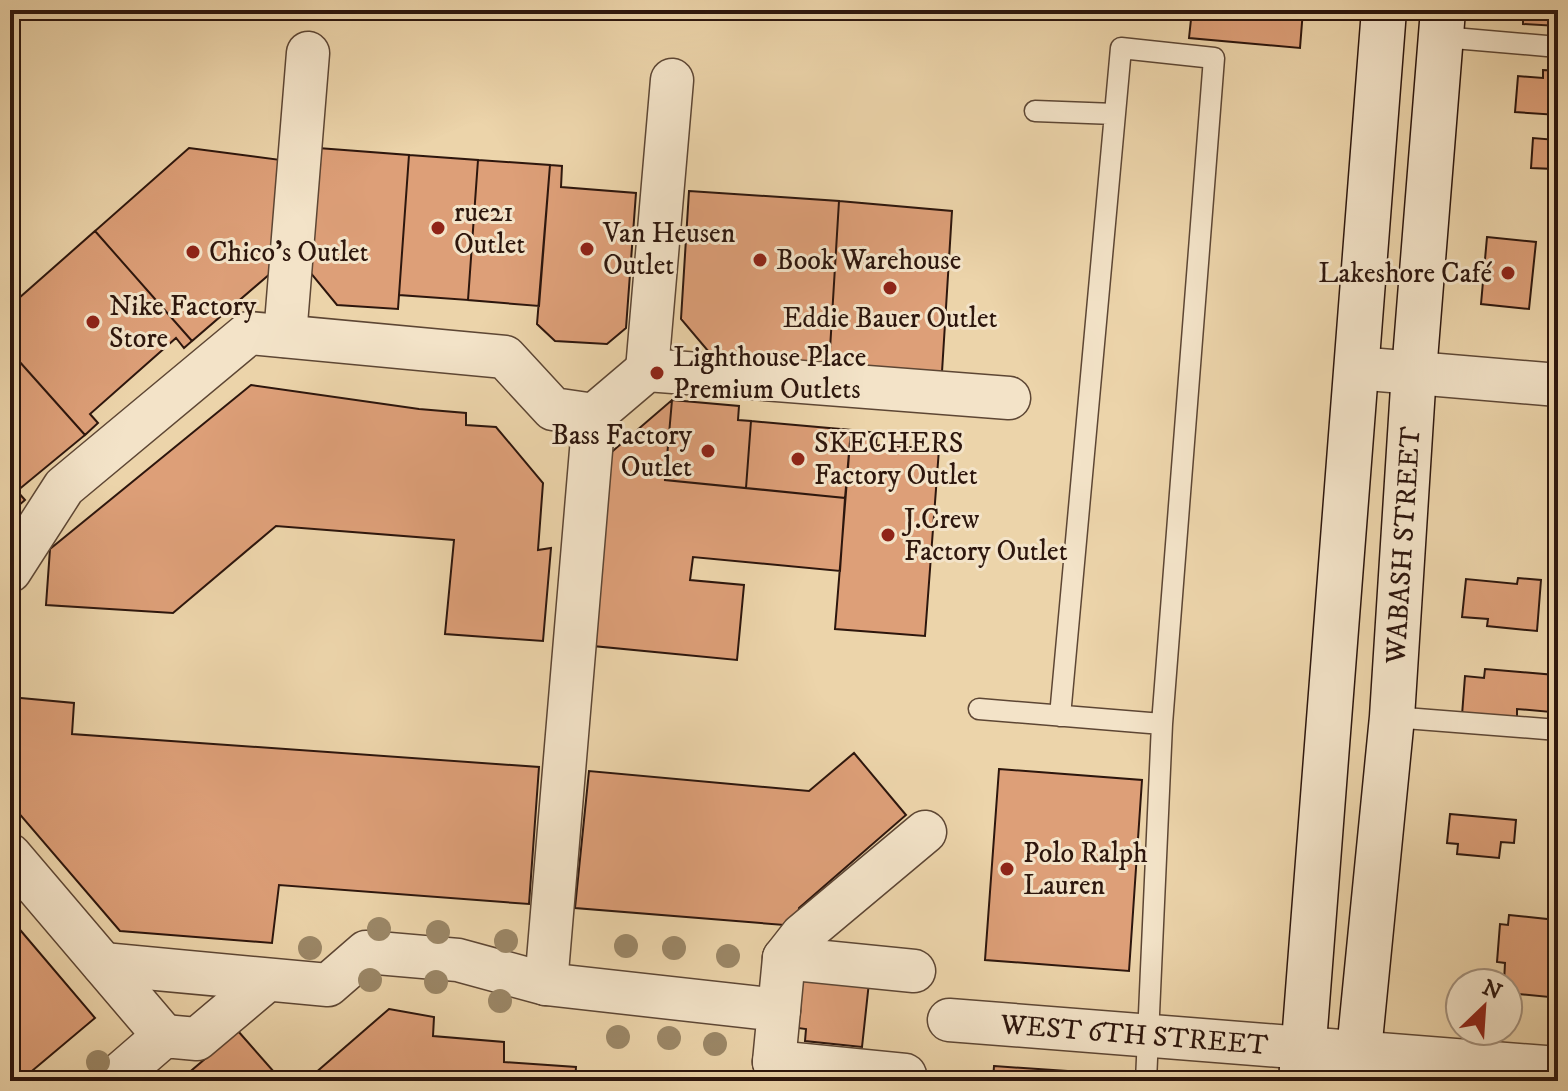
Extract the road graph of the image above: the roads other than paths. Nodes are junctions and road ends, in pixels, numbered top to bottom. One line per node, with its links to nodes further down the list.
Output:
1 (1384, 10): 9 (street)
2 (1443, 24): 3 (lane); 11 (street, WABASH STREET)
3 (1558, 47)
4 (308, 53): 8 (street)
5 (672, 80): 10 (street)
6 (1035, 111): 7 (lane)
7 (1115, 114): 17 (lane); 19 (lane)
8 (285, 336): 14 (street); 15 (street)
9 (1356, 368): 11 (street); 32 (street)
10 (647, 370): 13 (street); 14 (street)
11 (1414, 372): 12 (street); 18 (street, WABASH STREET)
12 (1558, 385)
13 (1009, 398)
14 (594, 415): 27 (street)
15 (10, 571)
16 (979, 709): 17 (lane)
17 (1060, 716): 19 (lane)
18 (1392, 717): 20 (lane); 33 (street, WABASH STREET)
19 (1162, 724): 30 (lane)
20 (1558, 730)
21 (925, 832): 23 (street)
22 (10, 855): 24 (street)
23 (784, 958): 25 (street); 28 (street)
24 (103, 964): 26 (street); 31 (street)
25 (914, 971)
26 (267, 980): 27 (street); 31 (street)
27 (546, 984): 28 (street)
28 (779, 1010): 35 (street)
29 (949, 1020): 30 (street, WEST 6TH STREET)
30 (1150, 1035): 32 (street, WEST 6TH STREET); 38 (lane)
31 (164, 1036): 37 (street)
32 (1303, 1064): 33 (street, WEST 6TH STREET)
33 (1357, 1067): 34 (street, WEST 6TH STREET)
34 (1558, 1068)
35 (777, 1072): 36 (street)
36 (884, 1076)
37 (112, 1081)
38 (1146, 1081)

